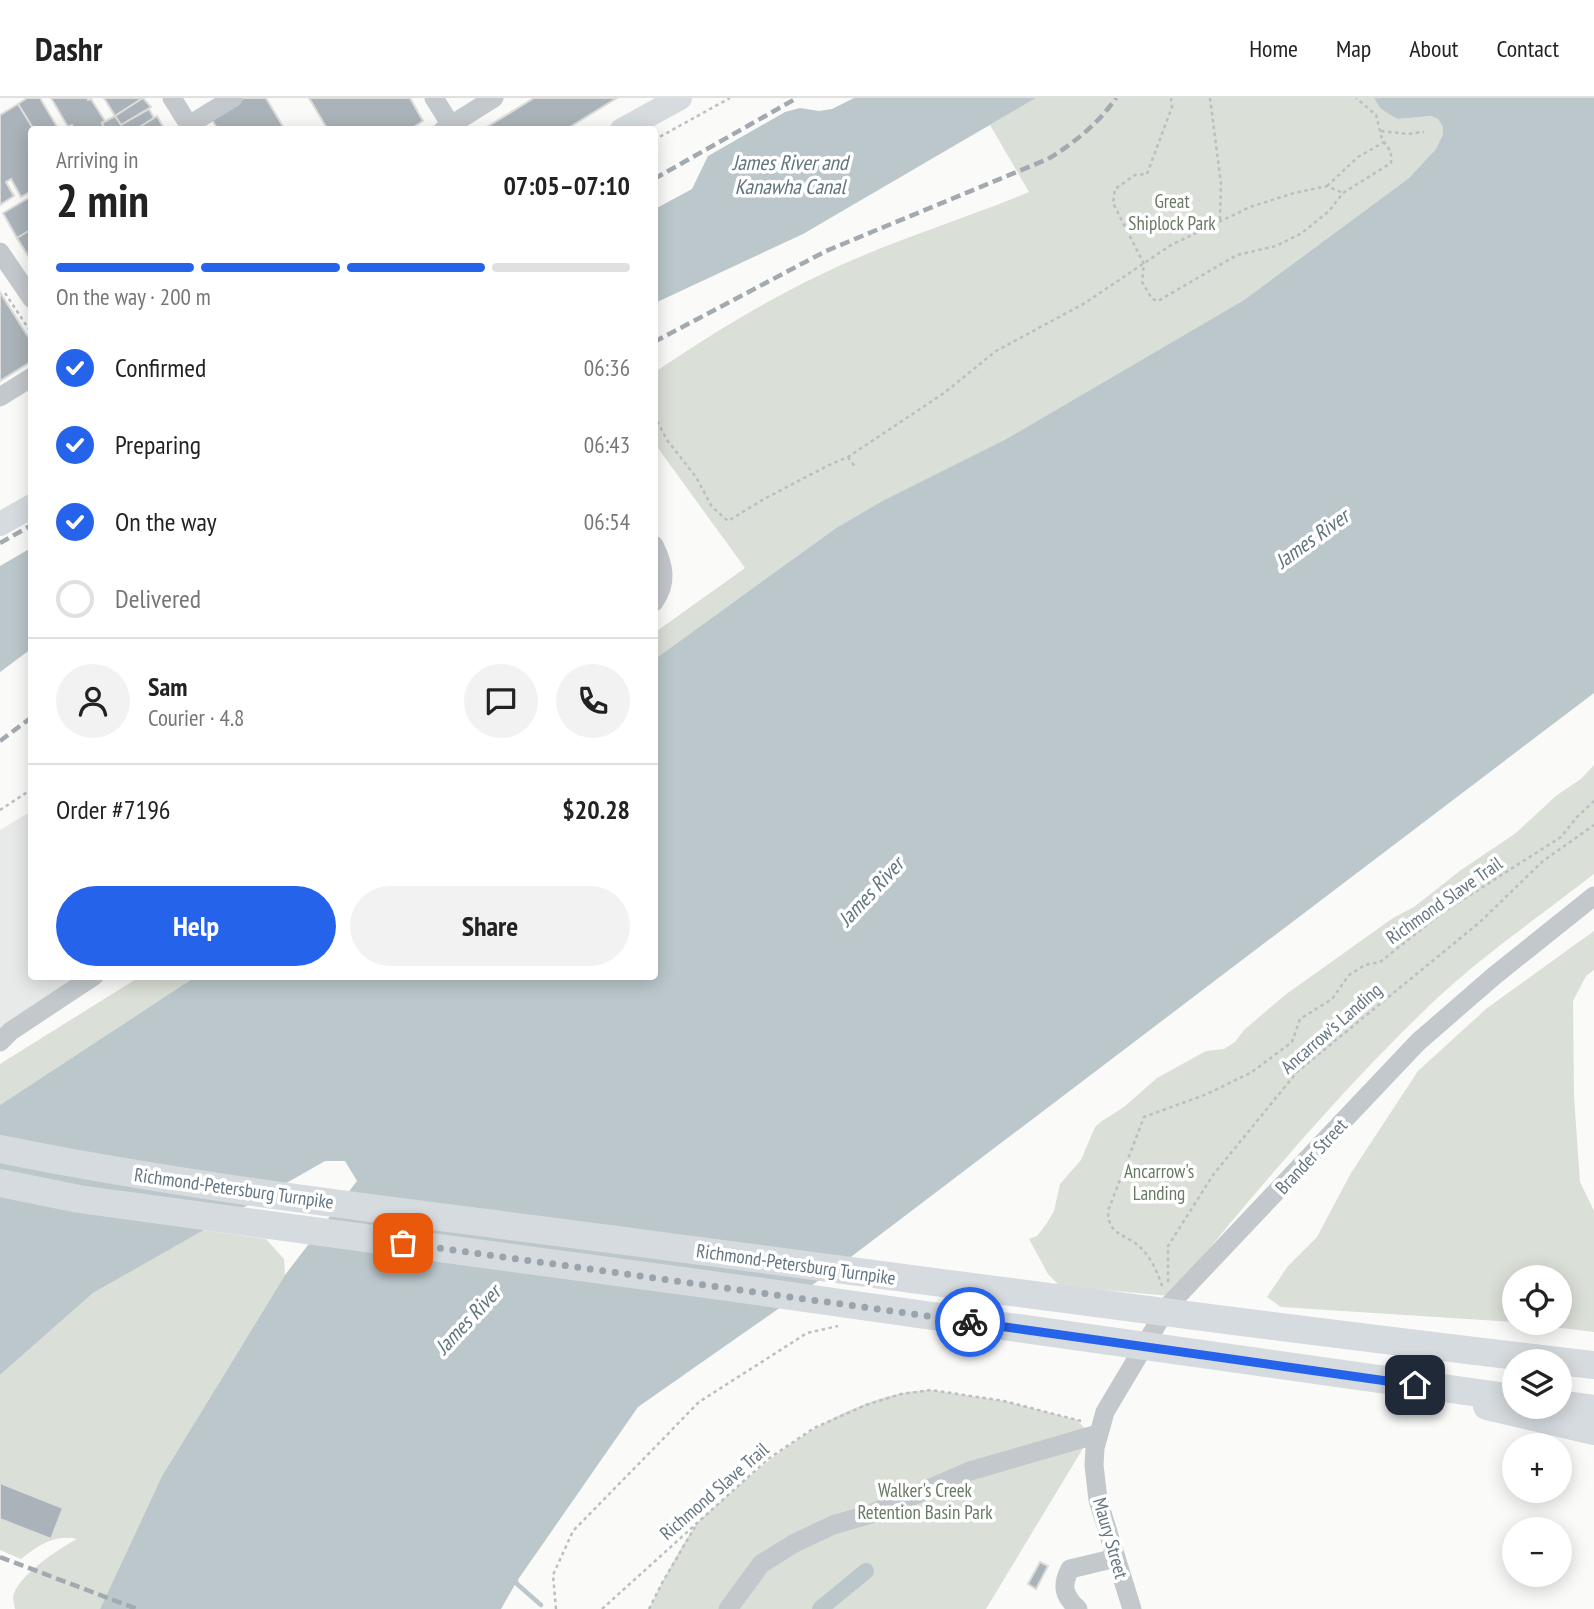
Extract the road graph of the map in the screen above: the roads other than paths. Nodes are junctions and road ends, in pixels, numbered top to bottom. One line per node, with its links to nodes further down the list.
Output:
1 (172, 98): 6 (street)
2 (233, 98): 7 (street)
3 (434, 98): 8 (street)
4 (494, 98): 9 (street)
5 (680, 98): 10 (main road)
6 (189, 126)
7 (191, 126)
8 (449, 126)
9 (453, 126)
10 (629, 126)
11 (0, 252): 12 (street)
12 (28, 293)
13 (28, 380): 14 (street)
14 (0, 397)
15 (28, 508): 16 (main road)
16 (0, 524)
17 (658, 553): 18 (street)
18 (658, 597)
19 (1594, 896): 29 (street, Brander Street)
20 (88, 980): 21 (street)
21 (0, 1042)
22 (0, 1149): 24 (highway, Richmond-Petersburg Turnpike)
23 (0, 1183): 25 (highway, Richmond-Petersburg Turnpike)
24 (1594, 1365)
25 (1341, 1375): 26 (highway, Richmond-Petersburg Turnpike); 30 (highway)
26 (1502, 1396)
27 (1572, 1406): 28 (highway)
28 (1594, 1409)
29 (1099, 1428): 31 (street, Brander Street); 33 (street)
30 (1594, 1432)
31 (1094, 1465): 32 (street, Maury Street)
32 (1116, 1558): 34 (street); 35 (street, Maury Street)
33 (728, 1609)
34 (1078, 1609)
35 (1132, 1609)

